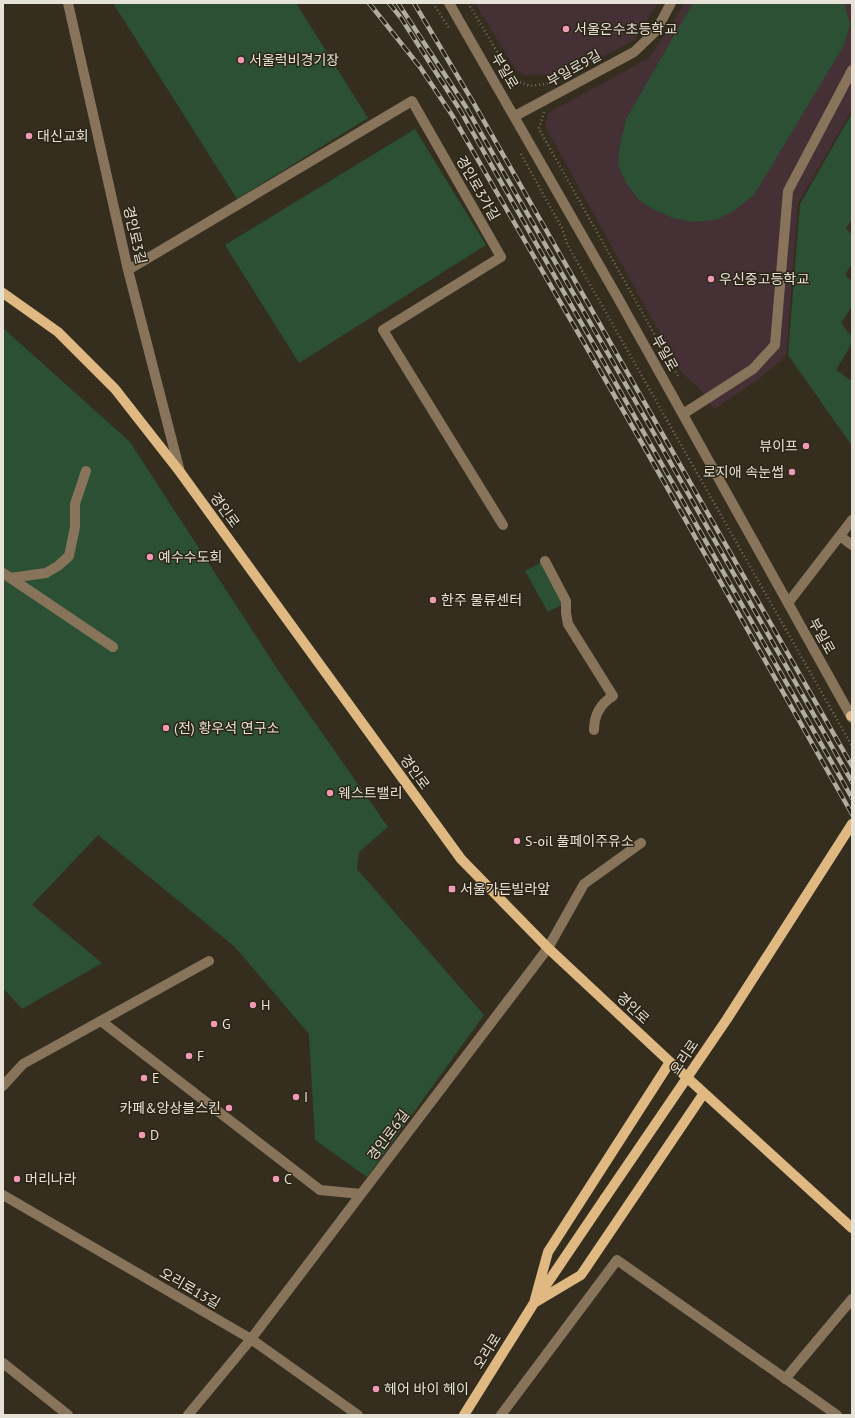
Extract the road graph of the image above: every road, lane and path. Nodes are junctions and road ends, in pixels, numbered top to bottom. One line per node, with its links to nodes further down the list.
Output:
1 (68, 3): 12 (street, 경인로3길)
2 (433, 3): 6 (path)
3 (449, 3): 10 (street, 부일로)
4 (468, 3): 8 (path)
5 (671, 3): 10 (street, 부일로9길)
6 (450, 29)
7 (852, 70): 15 (street)
8 (530, 86)
9 (544, 110): 14 (path)
10 (515, 116): 15 (street, 부일로)
11 (520, 152): 28 (path)
12 (128, 270): 17 (street, 경인로3길); 19 (street, 경인로3가길)
13 (3, 293): 17 (main road, 경인로)
14 (679, 378)
15 (683, 414): 24 (street, 부일로)
16 (86, 471): 23 (street)
17 (180, 472): 31 (main road, 경인로)
18 (852, 520): 20 (street)
19 (503, 525)
20 (840, 536): 21 (street); 24 (street)
21 (852, 545)
22 (545, 561): 27 (street)
23 (7, 575): 25 (street)
24 (788, 603): 26 (street, 부일로)
25 (113, 647)
26 (852, 717)
27 (594, 730)
28 (852, 746)
29 (852, 824): 41 (main road, 오리로, bridge)
30 (641, 842): 31 (street, 경인로6길)
31 (548, 948): 34 (main road, 경인로); 37 (street, 경인로6길)
32 (209, 961): 33 (street)
33 (101, 1021): 35 (street); 37 (street)
34 (670, 1062): 36 (main road, 경인로); 41 (main road, 오리로)
35 (3, 1086)
36 (704, 1093): 39 (main road, 경인로); 41 (main road, 오리로)
37 (361, 1194): 42 (street, 경인로6길)
38 (3, 1195): 42 (street, 오리로13길)
39 (852, 1228)
40 (852, 1299): 44 (street)
41 (534, 1303): 48 (main road, 오리로)
42 (251, 1339): 46 (street, 경인로6길); 47 (street, 오리로13길)
43 (3, 1363): 45 (street)
44 (785, 1379): 49 (street); 50 (street)
45 (68, 1415)
46 (188, 1415)
47 (358, 1415)
48 (464, 1415)
49 (501, 1415)
50 (837, 1415)

